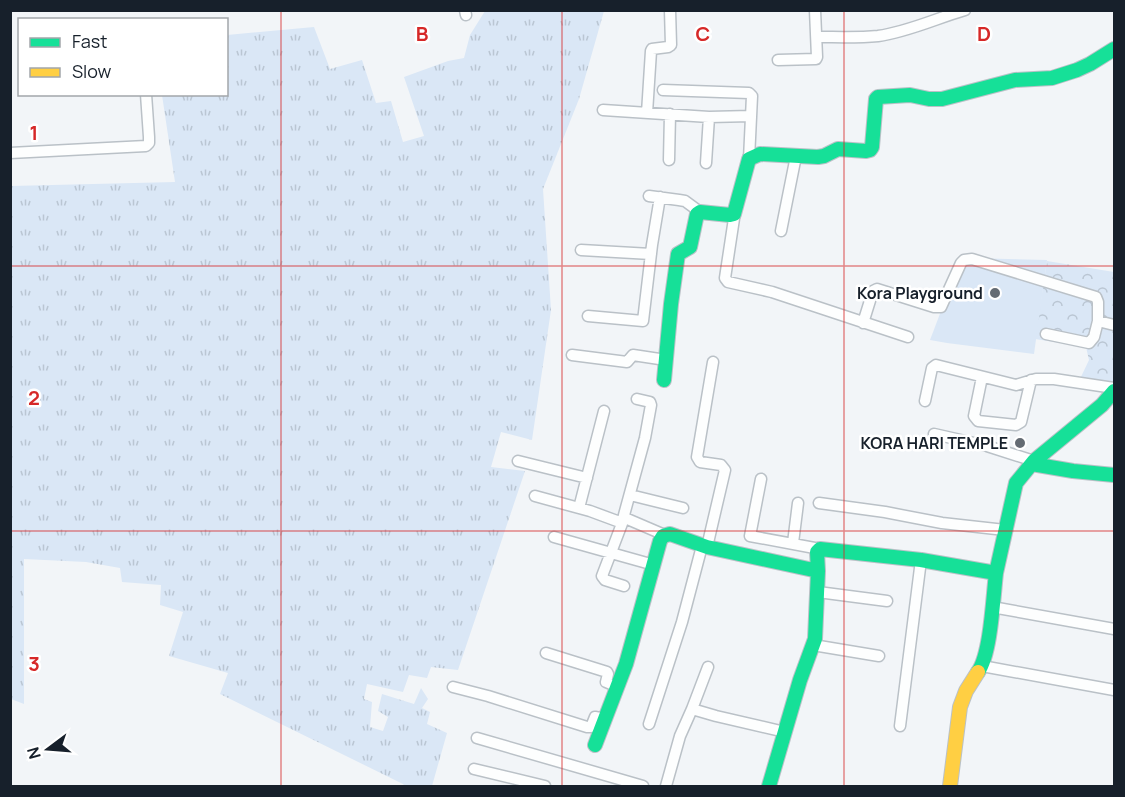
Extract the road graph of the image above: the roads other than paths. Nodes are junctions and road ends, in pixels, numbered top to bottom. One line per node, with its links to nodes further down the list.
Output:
1 (670, 10): 10 (street)
2 (815, 10): 4 (street)
3 (966, 10): 4 (street)
4 (816, 36): 6 (street)
5 (1114, 49): 15 (street)
6 (778, 60)
7 (663, 90): 12 (street)
8 (146, 96): 14 (street)
9 (603, 110): 10 (street)
10 (647, 113): 11 (street)
11 (670, 114): 13 (street); 17 (street)
12 (751, 116): 13 (street); 16 (street)
13 (709, 117): 18 (street)
14 (10, 153)
15 (796, 156): 16 (street); 21 (street)
16 (748, 159): 20 (street)
17 (669, 160)
18 (706, 163)
19 (700, 212): 20 (street); 23 (street); 31 (street)
20 (735, 212): 26 (street)
21 (781, 231)
22 (581, 250): 23 (street)
23 (651, 254): 24 (street)
24 (588, 316)
25 (1098, 321): 26 (street); 27 (street); 28 (street)
26 (863, 323): 29 (street)
27 (1114, 325)
28 (1046, 334)
29 (908, 337)
30 (572, 355): 31 (street)
31 (666, 360): 34 (street)
32 (713, 362): 57 (street)
33 (982, 377): 35 (street); 35 (street); 38 (street)
34 (664, 380)
35 (1031, 380): 36 (street)
36 (1114, 390): 42 (street)
37 (638, 399): 46 (street)
38 (925, 401)
39 (604, 411): 44 (street)
40 (934, 434): 42 (street)
41 (518, 461): 44 (street)
42 (1033, 462): 43 (street); 53 (street)
43 (1114, 475)
44 (587, 478): 50 (street)
45 (761, 479): 56 (street)
46 (630, 495): 51 (street); 52 (street)
47 (535, 496): 50 (street)
48 (798, 503): 56 (street)
49 (819, 503): 53 (street)
50 (579, 508): 52 (street)
51 (683, 508)
52 (625, 520): 54 (street); 59 (street)
53 (1005, 530): 63 (street)
54 (663, 536): 57 (street); 61 (street)
55 (554, 537): 59 (street)
56 (793, 543): 58 (street)
57 (705, 546): 62 (street); 79 (street)
58 (820, 549): 60 (street); 62 (street)
59 (611, 552): 61 (street); 64 (street)
60 (921, 560): 63 (street); 80 (street)
61 (654, 565): 75 (street)
62 (818, 571): 65 (street)
63 (996, 573): 67 (street)
64 (624, 586)
65 (818, 592): 66 (street); 69 (street)
66 (887, 601)
67 (992, 607): 68 (street); 72 (street)
68 (1114, 629)
69 (813, 645): 71 (street); 81 (street)
70 (546, 653): 75 (street)
71 (879, 656)
72 (982, 666): 76 (street); 89 (street)
73 (708, 667): 77 (street)
74 (453, 687): 78 (street)
75 (618, 687): 78 (street)
76 (1114, 690)
77 (692, 709): 81 (street); 87 (street)
78 (606, 719): 83 (street)
79 (649, 724)
80 (900, 726)
81 (785, 732): 88 (street)
82 (477, 738): 86 (street)
83 (595, 745)
84 (474, 769): 85 (street)
85 (545, 786)
86 (643, 786)
87 (666, 786)
88 (769, 786)
89 (950, 786)

